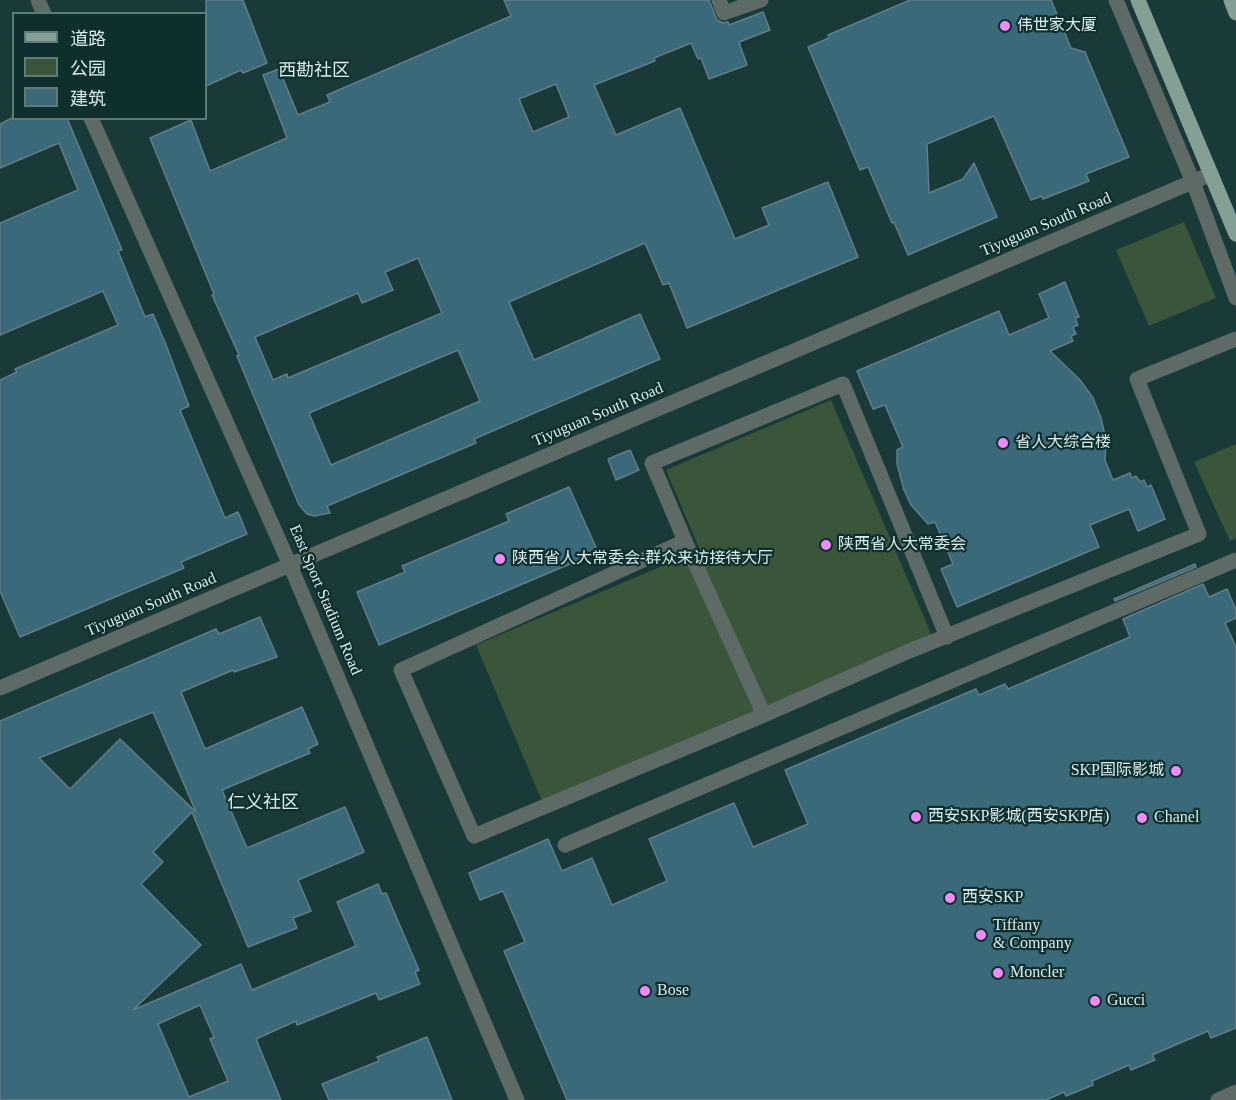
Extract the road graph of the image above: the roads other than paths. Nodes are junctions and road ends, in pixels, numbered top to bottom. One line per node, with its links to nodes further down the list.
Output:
1 (719, 0): 2 (street)
2 (761, 0)
3 (1116, 0): 9 (street)
4 (1138, 0): 8 (main road)
5 (1230, 0): 6 (main road)
6 (1236, 13)
7 (92, 120): 15 (street, East Sport Stadium Road)
8 (1211, 174): 9 (street, Tiyuguan South Road); 10 (main road)
9 (1193, 182): 11 (street); 15 (street, Tiyuguan South Road)
10 (1236, 234)
11 (1236, 298)
12 (1236, 339): 16 (street)
13 (686, 541): 16 (street); 18 (street); 18 (street)
14 (1236, 560): 19 (street)
15 (290, 565): 17 (street, Tiyuguan South Road); 21 (street, East Sport Stadium Road)
16 (947, 637): 18 (street)
17 (0, 688)
18 (764, 715)
19 (565, 845)
20 (1236, 1092): 22 (street)
21 (517, 1100)
22 (1218, 1100)

